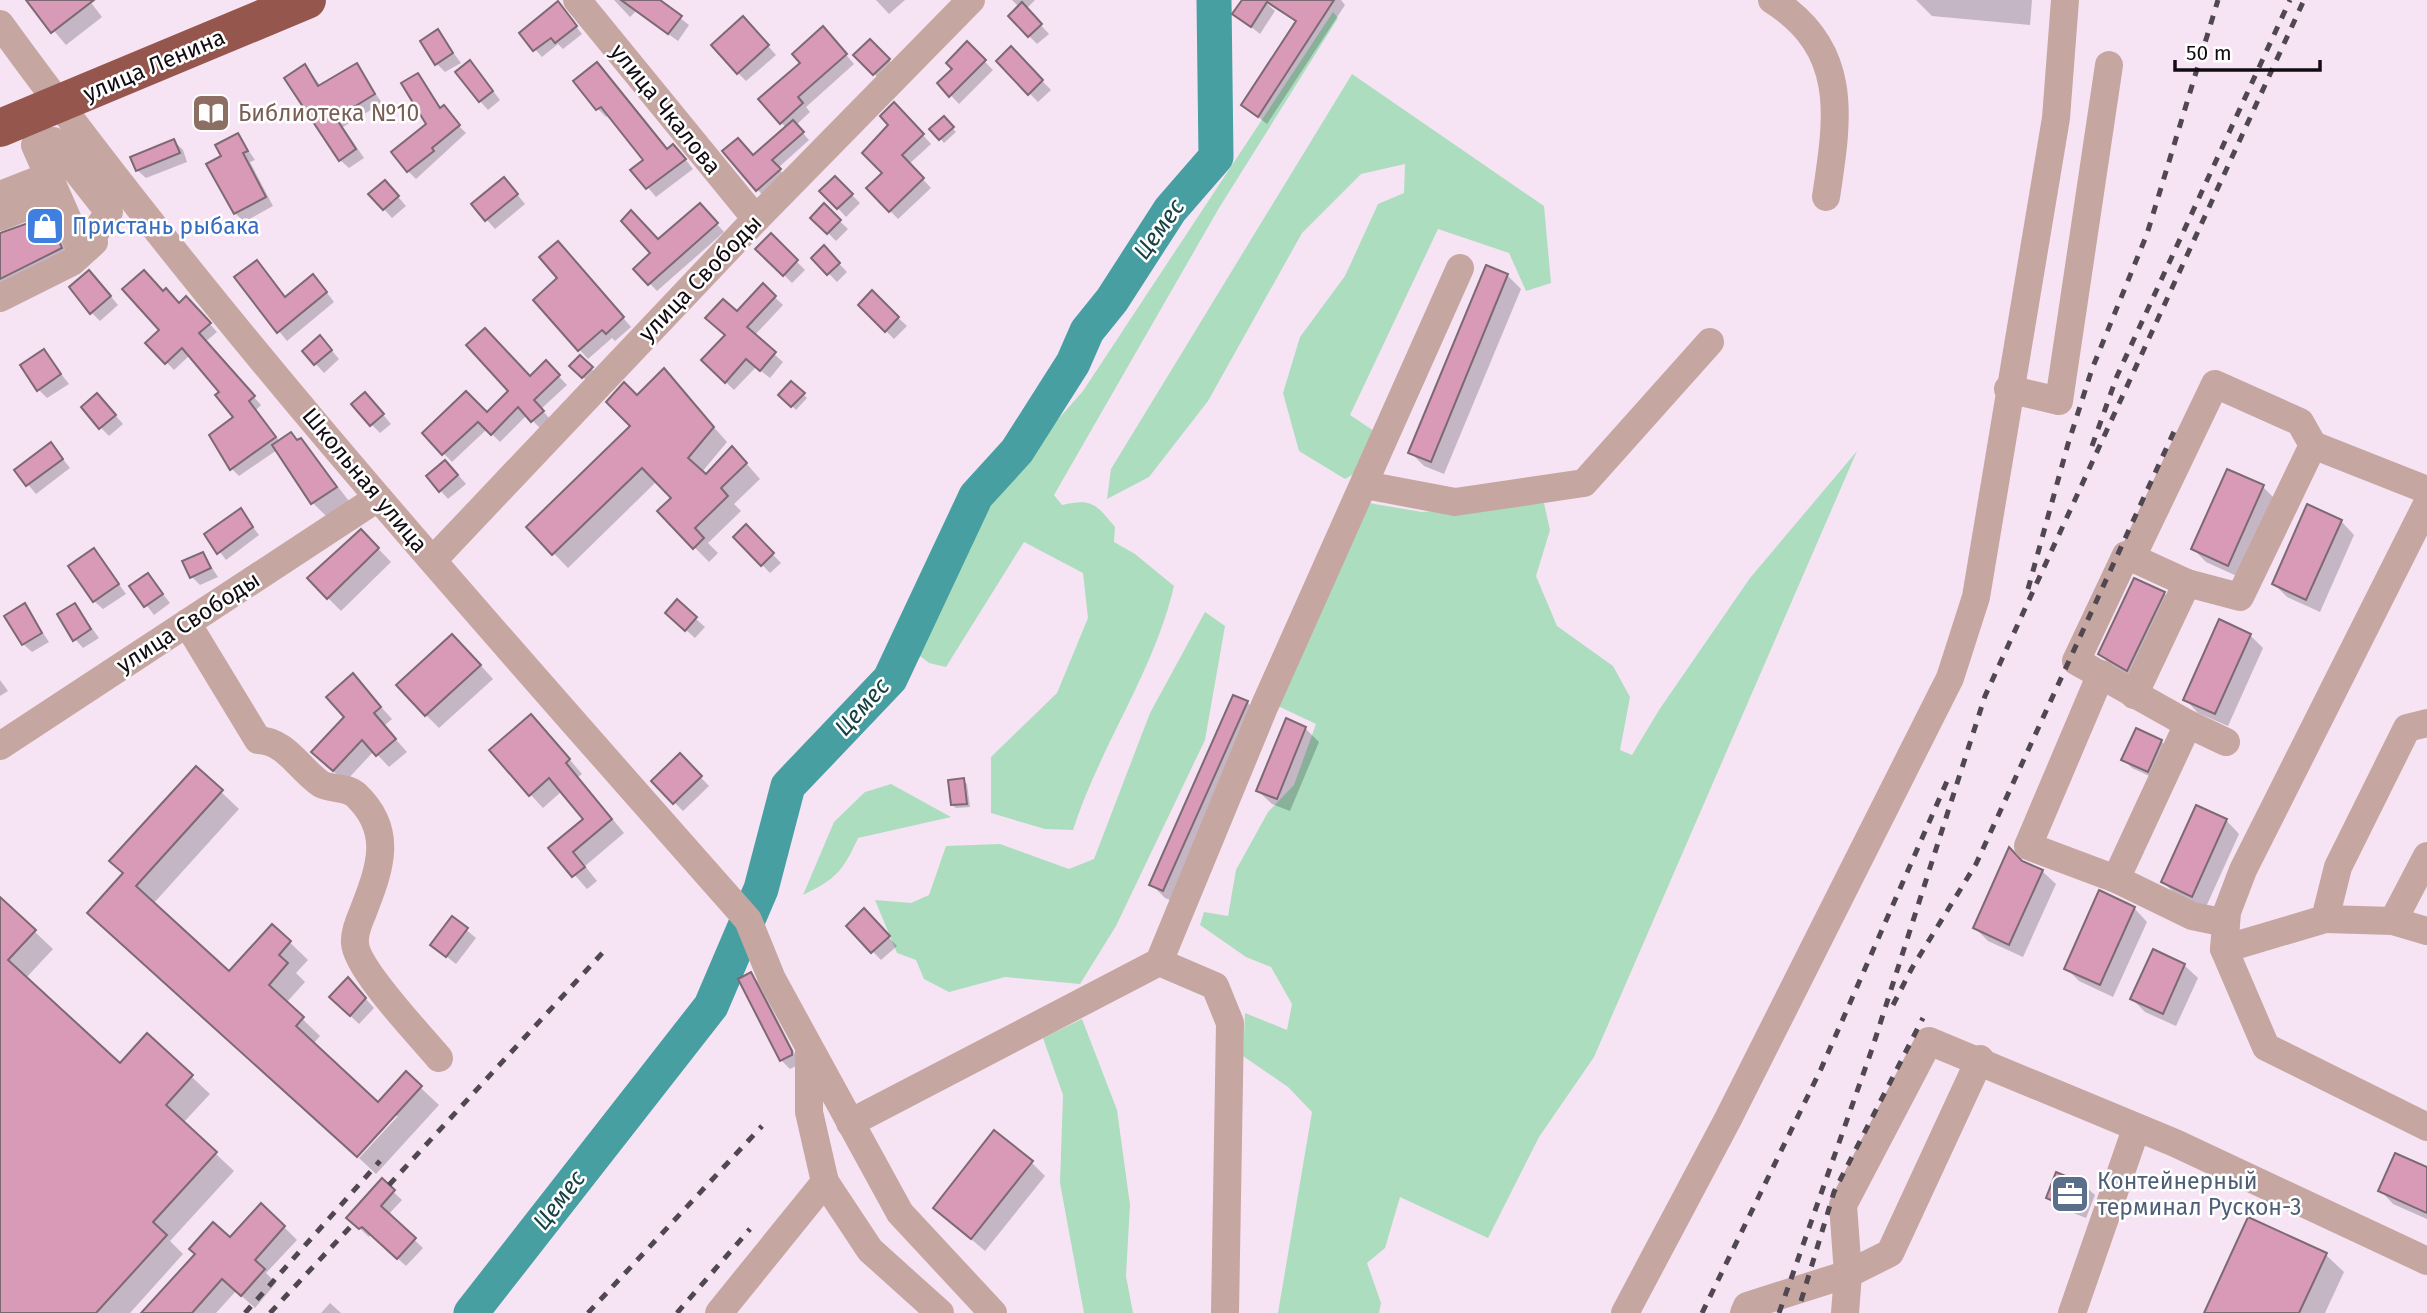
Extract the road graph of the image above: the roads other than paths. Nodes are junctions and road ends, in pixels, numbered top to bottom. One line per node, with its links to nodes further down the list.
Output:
1 (307, 0): 8 (highway, улица Ленина)
2 (576, 0): 14 (street, улица Чкалова)
3 (971, 0): 14 (street, улица Свободы)
4 (1772, 0): 11 (street)
5 (2065, 0): 18 (street)
6 (0, 24): 8 (street, Школьная улица)
7 (2109, 65): 18 (street)
8 (58, 105): 9 (highway, улица Ленина); 12 (street, Школьная улица)
9 (0, 128)
10 (0, 195): 13 (street)
11 (1826, 197)
12 (137, 202): 16 (street); 22 (street, Школьная улица)
13 (0, 217)
14 (755, 219): 25 (street, улица Свободы)
15 (1460, 268): 20 (street)
16 (0, 298)
17 (1710, 342): 20 (street)
18 (2008, 389): 54 (street)
19 (2312, 445): 21 (street); 24 (street); 26 (street)
20 (1365, 485): 40 (street)
21 (2427, 490)
22 (376, 499): 25 (street, Школьная улица); 27 (street, улица Свободы)
23 (2427, 505): 39 (street)
24 (2132, 557): 26 (street); 28 (street)
25 (433, 560): 41 (street, Школьная улица)
26 (2187, 583): 29 (street)
27 (187, 623): 33 (street, улица Свободы); 42 (street)
28 (2101, 674): 29 (street); 35 (street)
29 (2134, 695): 31 (street)
30 (2427, 723): 36 (street)
31 (2188, 724): 32 (street); 35 (street)
32 (2226, 742)
33 (0, 746)
34 (2427, 856): 37 (street)
35 (2116, 879): 39 (street)
36 (2325, 919): 37 (street); 39 (street)
37 (2393, 921): 38 (street)
38 (2427, 931)
39 (2225, 936): 45 (street)
40 (1159, 962): 44 (street); 53 (street)
41 (809, 1048): 44 (street, Школьная улица); 47 (street)
42 (439, 1058)
43 (1980, 1059): 46 (street); 49 (street); 49 (street)
44 (850, 1123): 52 (street, Школьная улица)
45 (2427, 1127)
46 (2136, 1129): 48 (street); 57 (street)
47 (825, 1182): 50 (street); 51 (street)
48 (2427, 1261)
49 (1847, 1274): 55 (street); 56 (street)
50 (719, 1313)
51 (940, 1313)
52 (993, 1313)
53 (1226, 1313)
54 (1625, 1313)
55 (1744, 1313)
56 (1845, 1313)
57 (2072, 1313)

